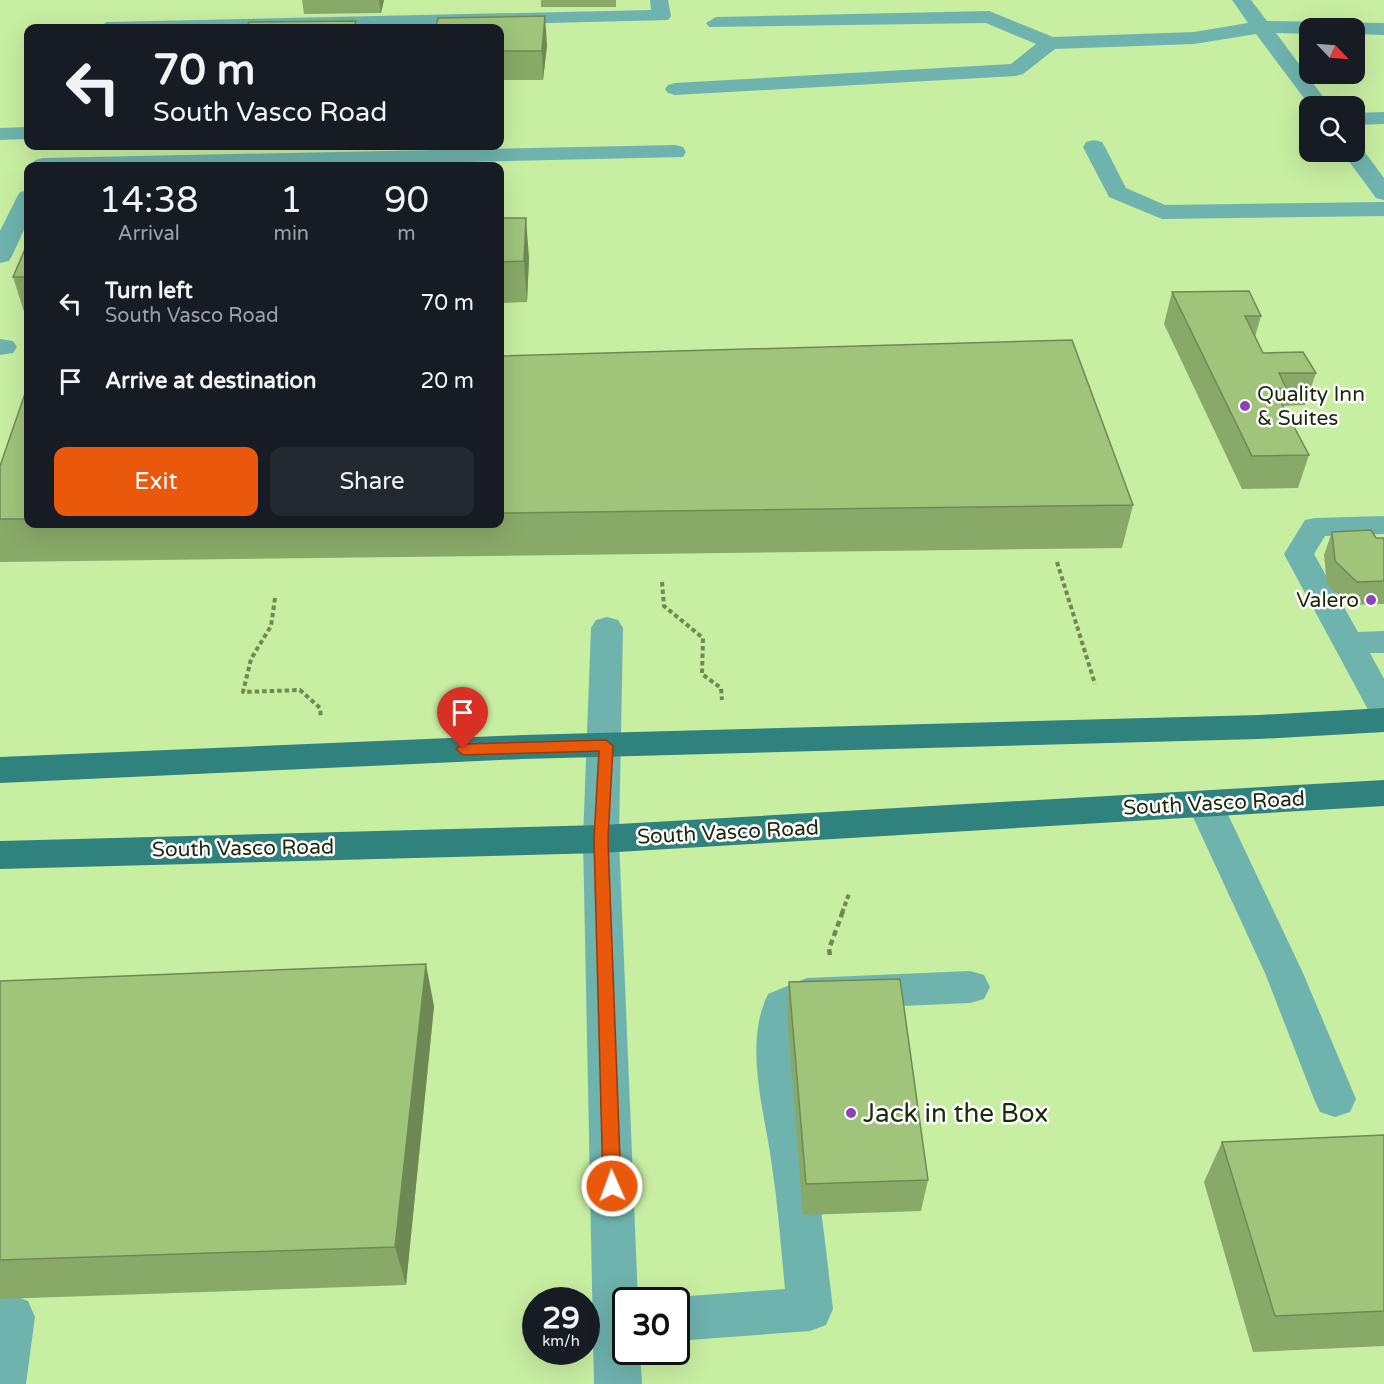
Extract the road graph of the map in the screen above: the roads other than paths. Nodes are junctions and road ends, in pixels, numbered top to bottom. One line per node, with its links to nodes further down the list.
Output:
1 (659, 0): 7 (street)
2 (1241, 0): 8 (street)
3 (116, 9): 6 (street)
4 (893, 10): 5 (street); 10 (street)
5 (716, 23)
6 (109, 24)
7 (230, 24)
8 (1261, 27): 9 (street); 10 (street); 12 (street)
9 (1384, 29)
10 (1050, 43): 11 (street)
11 (675, 88)
12 (1313, 96)
13 (1384, 118): 14 (street)
14 (1365, 119)
15 (24, 133): 16 (street)
16 (0, 134)
17 (1094, 147): 23 (street)
18 (675, 152): 19 (street)
19 (46, 159)
20 (1360, 162): 21 (street)
21 (1384, 194)
22 (24, 205): 24 (street)
23 (1384, 209)
24 (0, 256)
25 (1384, 525): 28 (street)
26 (607, 628): 31 (street)
27 (1384, 642): 28 (street)
28 (1347, 643): 29 (street)
29 (1384, 709)
30 (1384, 720): 31 (main road)
31 (606, 746): 32 (main road); 35 (street)
32 (0, 770)
33 (1384, 793): 34 (main road, South Vasco Road)
34 (1205, 804): 35 (main road, South Vasco Road); 38 (street)
35 (601, 839): 36 (main road, South Vasco Road); 39 (street)
36 (0, 855)
37 (969, 987): 41 (street)
38 (1335, 1099)
39 (620, 1287)
40 (12, 1317): 43 (street)
41 (690, 1318)
42 (619, 1365): 44 (street)
43 (2, 1384)
44 (618, 1384)

